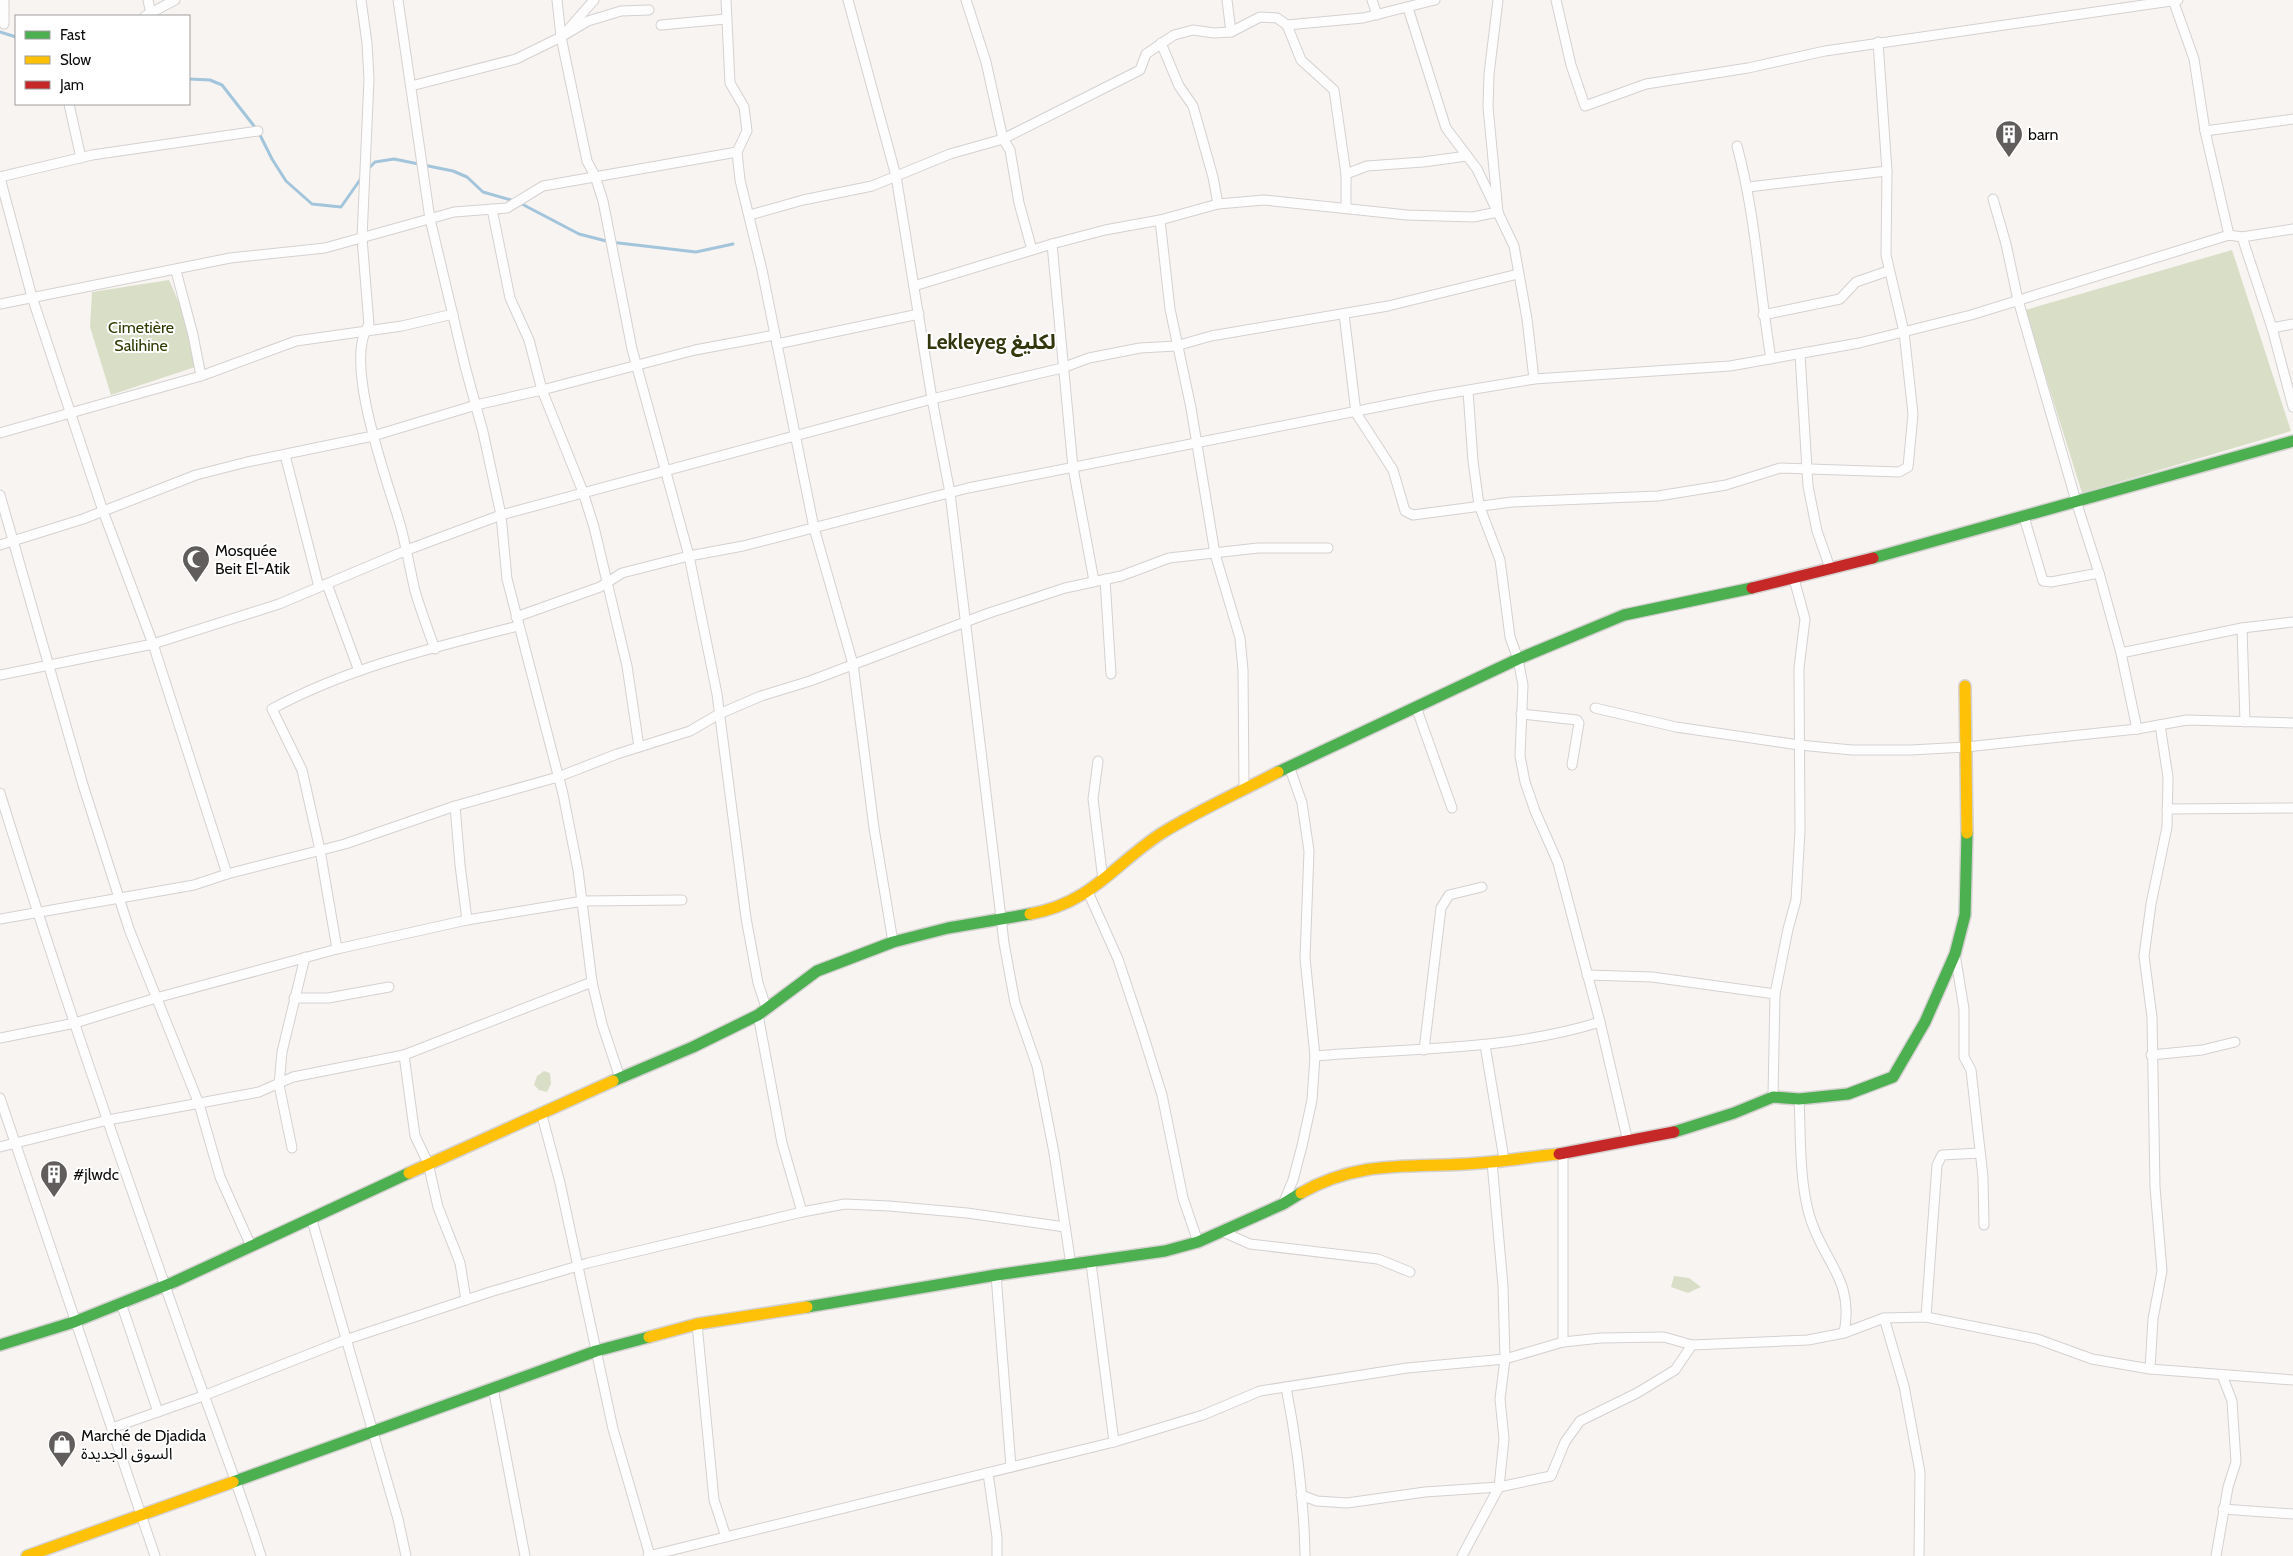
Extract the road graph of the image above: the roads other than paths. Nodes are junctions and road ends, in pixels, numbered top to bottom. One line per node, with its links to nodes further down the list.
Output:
1 (4, 0): 22 (street)
2 (148, 0): 19 (street)
3 (175, 0): 19 (street)
4 (362, 0): 56 (street)
5 (398, 0): 29 (street)
6 (556, 0): 26 (street)
7 (594, 0): 26 (street)
8 (726, 0): 21 (street)
9 (848, 0): 42 (street)
10 (966, 0): 34 (street)
11 (1227, 0): 25 (street)
12 (1372, 0): 20 (street)
13 (1435, 0): 17 (street)
14 (1498, 0): 49 (street)
15 (1556, 0): 27 (street)
16 (2175, 0): 27 (street); 33 (street)
17 (1408, 8): 20 (street); 37 (street)
18 (649, 10): 26 (street)
19 (148, 15)
20 (1377, 15): 24 (street)
21 (726, 20): 23 (street); 36 (street)
22 (4, 24)
23 (662, 25)
24 (1287, 25): 25 (street); 40 (street)
25 (1231, 32): 28 (street)
26 (562, 37): 29 (street); 41 (street)
27 (1878, 42): 39 (street)
28 (1161, 43): 34 (street); 46 (street)
29 (411, 86): 51 (street)
30 (69, 105): 38 (street)
31 (2293, 119): 33 (street)
32 (258, 131): 38 (street)
33 (2205, 131): 54 (street)
34 (1003, 139): 42 (street); 58 (street)
35 (1737, 146): 44 (street)
36 (738, 152): 41 (street); 50 (street)
37 (1467, 156): 40 (street); 49 (street)
38 (81, 158): 43 (street)
39 (1887, 171): 44 (street); 60 (street)
40 (1346, 174): 47 (street)
41 (595, 176): 48 (street); 78 (street)
42 (896, 176): 50 (street); 62 (street)
43 (0, 177): 63 (street)
44 (1748, 187): 69 (street)
45 (1993, 199): 64 (street)
46 (1218, 204): 47 (street); 52 (street)
47 (1346, 208): 49 (street)
48 (492, 209): 51 (street); 82 (street)
49 (1498, 212): 61 (street)
50 (750, 215): 74 (street)
51 (430, 220): 56 (street); 66 (street)
52 (1160, 220): 57 (street); 75 (street)
53 (2293, 229): 55 (street)
54 (2228, 235): 55 (street); 64 (street)
55 (2242, 237): 71 (street)
56 (362, 238): 59 (street); 72 (street)
57 (1052, 244): 58 (street); 79 (street)
58 (1032, 250): 62 (street)
59 (176, 270): 63 (street); 80 (street)
60 (1888, 272): 69 (street); 73 (street)
61 (1518, 274): 68 (street); 81 (street)
62 (914, 286): 67 (street)
63 (32, 297): 65 (street); 87 (street)
64 (2018, 300): 73 (street); 101 (street)
65 (0, 304)
66 (453, 314): 72 (street); 85 (street)
67 (918, 314): 74 (street); 84 (street)
68 (1344, 314): 75 (street); 88 (street)
69 (1763, 315): 77 (street)
70 (2293, 324): 71 (street)
71 (2272, 328): 86 (street)
72 (364, 332): 80 (street); 90 (street)
73 (1904, 332): 76 (street); 97 (street)
74 (776, 339): 78 (street); 91 (street)
75 (1176, 346): 79 (street); 93 (street)
76 (1800, 354): 77 (street); 97 (street)
77 (1771, 359): 81 (street)
78 (636, 364): 82 (street); 96 (street)
79 (1062, 368): 84 (street); 95 (street)
80 (201, 376): 87 (street)
81 (1534, 379): 83 (street)
82 (542, 390): 85 (street); 98 (street)
83 (1468, 391): 88 (street); 102 (street)
84 (932, 399): 91 (street); 99 (street)
85 (476, 405): 90 (street); 104 (street)
86 (2293, 407)
87 (70, 413): 89 (street); 103 (street)
88 (1356, 413): 93 (street); 102 (street)
89 (0, 433)
90 (373, 436): 94 (street); 110 (street)
91 (795, 437): 96 (street); 106 (street)
92 (2293, 441): 101 (street)
93 (1197, 442): 95 (street); 111 (street)
94 (285, 455): 103 (street); 119 (street)
95 (1072, 468): 99 (street); 118 (street)
96 (667, 470): 98 (street); 112 (street)
97 (1806, 470): 102 (street); 113 (street)
98 (582, 492): 104 (street); 117 (street)
99 (950, 493): 106 (street); 121 (street)
100 (0, 495): 107 (street)
101 (2076, 500): 105 (street); 114 (street)
102 (1479, 505): 128 (street)
103 (103, 512): 107 (street); 125 (street)
104 (501, 515): 110 (street); 120 (street)
105 (2024, 517): 113 (street); 114 (street)
106 (814, 528): 112 (street); 129 (street)
107 (13, 541): 108 (street); 130 (street)
108 (0, 545)
109 (1328, 548): 111 (street)
110 (407, 550): 119 (street); 126 (street)
111 (1215, 554): 115 (street); 150 (street)
112 (689, 556): 117 (street); 137 (street)
113 (1830, 568): 116 (street)
114 (2100, 573): 127 (street)
115 (1105, 579): 118 (street); 132 (street)
116 (1794, 579): 128 (street); 143 (street)
117 (608, 582): 120 (street); 144 (street)
118 (1094, 582): 121 (street)
119 (323, 586): 125 (street); 131 (street)
120 (516, 616): 123 (street)
121 (965, 622): 129 (street); 165 (street)
122 (2293, 622): 124 (street)
123 (518, 626): 126 (street); 149 (street)
124 (2242, 628): 127 (street); 139 (street)
125 (154, 644): 130 (street); 157 (street)
126 (435, 649): 131 (street)
127 (2121, 653): 142 (street)
128 (1518, 659): 135 (street); 138 (street)
129 (853, 664): 137 (street); 168 (street)
130 (48, 666): 133 (street); 161 (street)
131 (360, 671): 156 (street)
132 (1111, 674)
133 (0, 675)
134 (1965, 686): 145 (street)
135 (1416, 707): 148 (street); 153 (street)
136 (1596, 708): 143 (street)
137 (719, 714): 144 (street); 178 (street)
138 (1521, 714): 147 (street); 172 (street)
139 (2245, 722): 140 (street); 141 (street)
140 (2293, 723)
141 (2160, 725): 142 (street); 155 (street)
142 (2137, 729): 145 (street)
143 (1799, 745): 145 (street); 175 (street)
144 (638, 747): 149 (street)
145 (1966, 747): 170 (street)
146 (1098, 761): 158 (street)
147 (1572, 765)
148 (1289, 766): 150 (street); 187 (street)
149 (558, 777): 152 (street); 163 (street)
150 (1244, 790): 158 (street)
151 (0, 793): 164 (street)
152 (456, 806): 156 (street); 167 (street)
153 (1452, 808)
154 (2293, 808): 155 (street)
155 (2167, 809): 186 (street)
156 (320, 850): 157 (street); 169 (street)
157 (227, 874): 161 (street)
158 (1102, 880): 160 (street)
159 (1482, 887): 184 (street)
160 (1088, 892): 165 (street); 211 (street)
161 (120, 900): 164 (street); 176 (street)
162 (682, 900): 163 (street)
163 (583, 901): 167 (street); 173 (street)
164 (38, 913): 166 (street); 180 (street)
165 (1003, 918): 168 (street); 209 (street)
166 (0, 919)
167 (467, 920): 169 (street)
168 (893, 942): 178 (street)
169 (337, 949): 171 (street)
170 (1955, 954): 192 (street); 201 (street)
171 (305, 958): 176 (street); 177 (street)
172 (1588, 975): 175 (street); 179 (street)
173 (592, 982): 185 (street); 188 (street)
174 (389, 987): 177 (street)
175 (1775, 994): 190 (street)
176 (156, 998): 180 (street); 193 (street)
177 (294, 998): 189 (street)
178 (762, 1011): 188 (street); 206 (street)
179 (1600, 1022): 183 (street); 196 (street)
180 (75, 1024): 181 (street); 195 (street)
181 (0, 1038)
182 (2235, 1042): 186 (street)
183 (1485, 1045): 184 (street); 202 (street)
184 (1424, 1050): 187 (street)
185 (404, 1055): 189 (street); 204 (street)
186 (2152, 1055): 232 (street)
187 (1314, 1056): 205 (street)
188 (620, 1078): 194 (street)
189 (279, 1085): 193 (street); 199 (street)
190 (1773, 1097): 192 (street); 196 (street)
191 (0, 1098): 197 (street)
192 (1799, 1100): 225 (street)
193 (199, 1104): 195 (street); 212 (street)
194 (541, 1112): 204 (street); 215 (street)
195 (108, 1120): 197 (street); 218 (street)
196 (1628, 1142): 200 (street)
197 (16, 1144): 198 (street); 223 (street)
198 (0, 1147)
199 (292, 1148)
200 (1563, 1154): 202 (street); 227 (street)
201 (1980, 1154): 208 (street); 221 (street)
202 (1504, 1159): 203 (street)
203 (1492, 1162): 205 (street); 231 (street)
204 (428, 1163): 207 (street); 219 (street)
205 (1283, 1204): 210 (street)
206 (802, 1212): 209 (street); 215 (street)
207 (311, 1217): 212 (street); 226 (street)
208 (1984, 1225)
209 (1065, 1227): 214 (street)
210 (1221, 1231): 211 (street); 216 (street)
211 (1198, 1242): 213 (street)
212 (250, 1246): 218 (street)
213 (1091, 1263): 214 (street); 241 (street)
214 (1071, 1265): 217 (street)
215 (578, 1266): 219 (street); 230 (street)
216 (1410, 1272)
217 (996, 1275): 224 (street); 242 (street)
218 (165, 1286): 220 (street); 237 (street)
219 (466, 1300): 226 (street)
220 (121, 1303): 223 (street); 238 (street)
221 (1926, 1316): 222 (street); 232 (street)
222 (1884, 1318): 225 (street); 261 (street)
223 (74, 1322): 228 (street); 239 (street)
224 (697, 1324): 230 (street); 250 (street)
225 (1844, 1333): 229 (street)
226 (346, 1340): 237 (street); 240 (street)
227 (1564, 1342): 229 (street); 231 (street)
228 (0, 1345)
229 (1692, 1345): 245 (street)
230 (596, 1352): 236 (street); 257 (street)
231 (1505, 1359): 235 (street); 245 (street)
232 (2150, 1369): 233 (street)
233 (2222, 1375): 234 (street); 247 (street)
234 (2293, 1380)
235 (1286, 1387): 241 (street); 246 (street)
236 (493, 1388): 240 (street); 256 (street)
237 (203, 1396): 238 (street); 244 (street)
238 (158, 1412): 239 (street)
239 (112, 1428): 248 (street)
240 (372, 1432): 244 (street); 255 (street)
241 (1114, 1442): 242 (street)
242 (1011, 1467): 243 (street)
243 (988, 1473): 250 (street); 258 (street)
244 (237, 1480): 248 (street); 254 (street)
245 (1499, 1487): 246 (street); 260 (street)
246 (1301, 1495): 259 (street)
247 (2223, 1509): 249 (street); 262 (street)
248 (143, 1514): 251 (street); 253 (street)
249 (2293, 1514)
250 (726, 1537): 257 (street)
251 (43, 1553): 252 (street)
252 (27, 1556)
253 (155, 1556)
254 (261, 1556)
255 (406, 1556)
256 (525, 1556)
257 (649, 1556)
258 (997, 1556)
259 (1305, 1556)
260 (1462, 1556)
261 (1919, 1556)
262 (2216, 1556)

